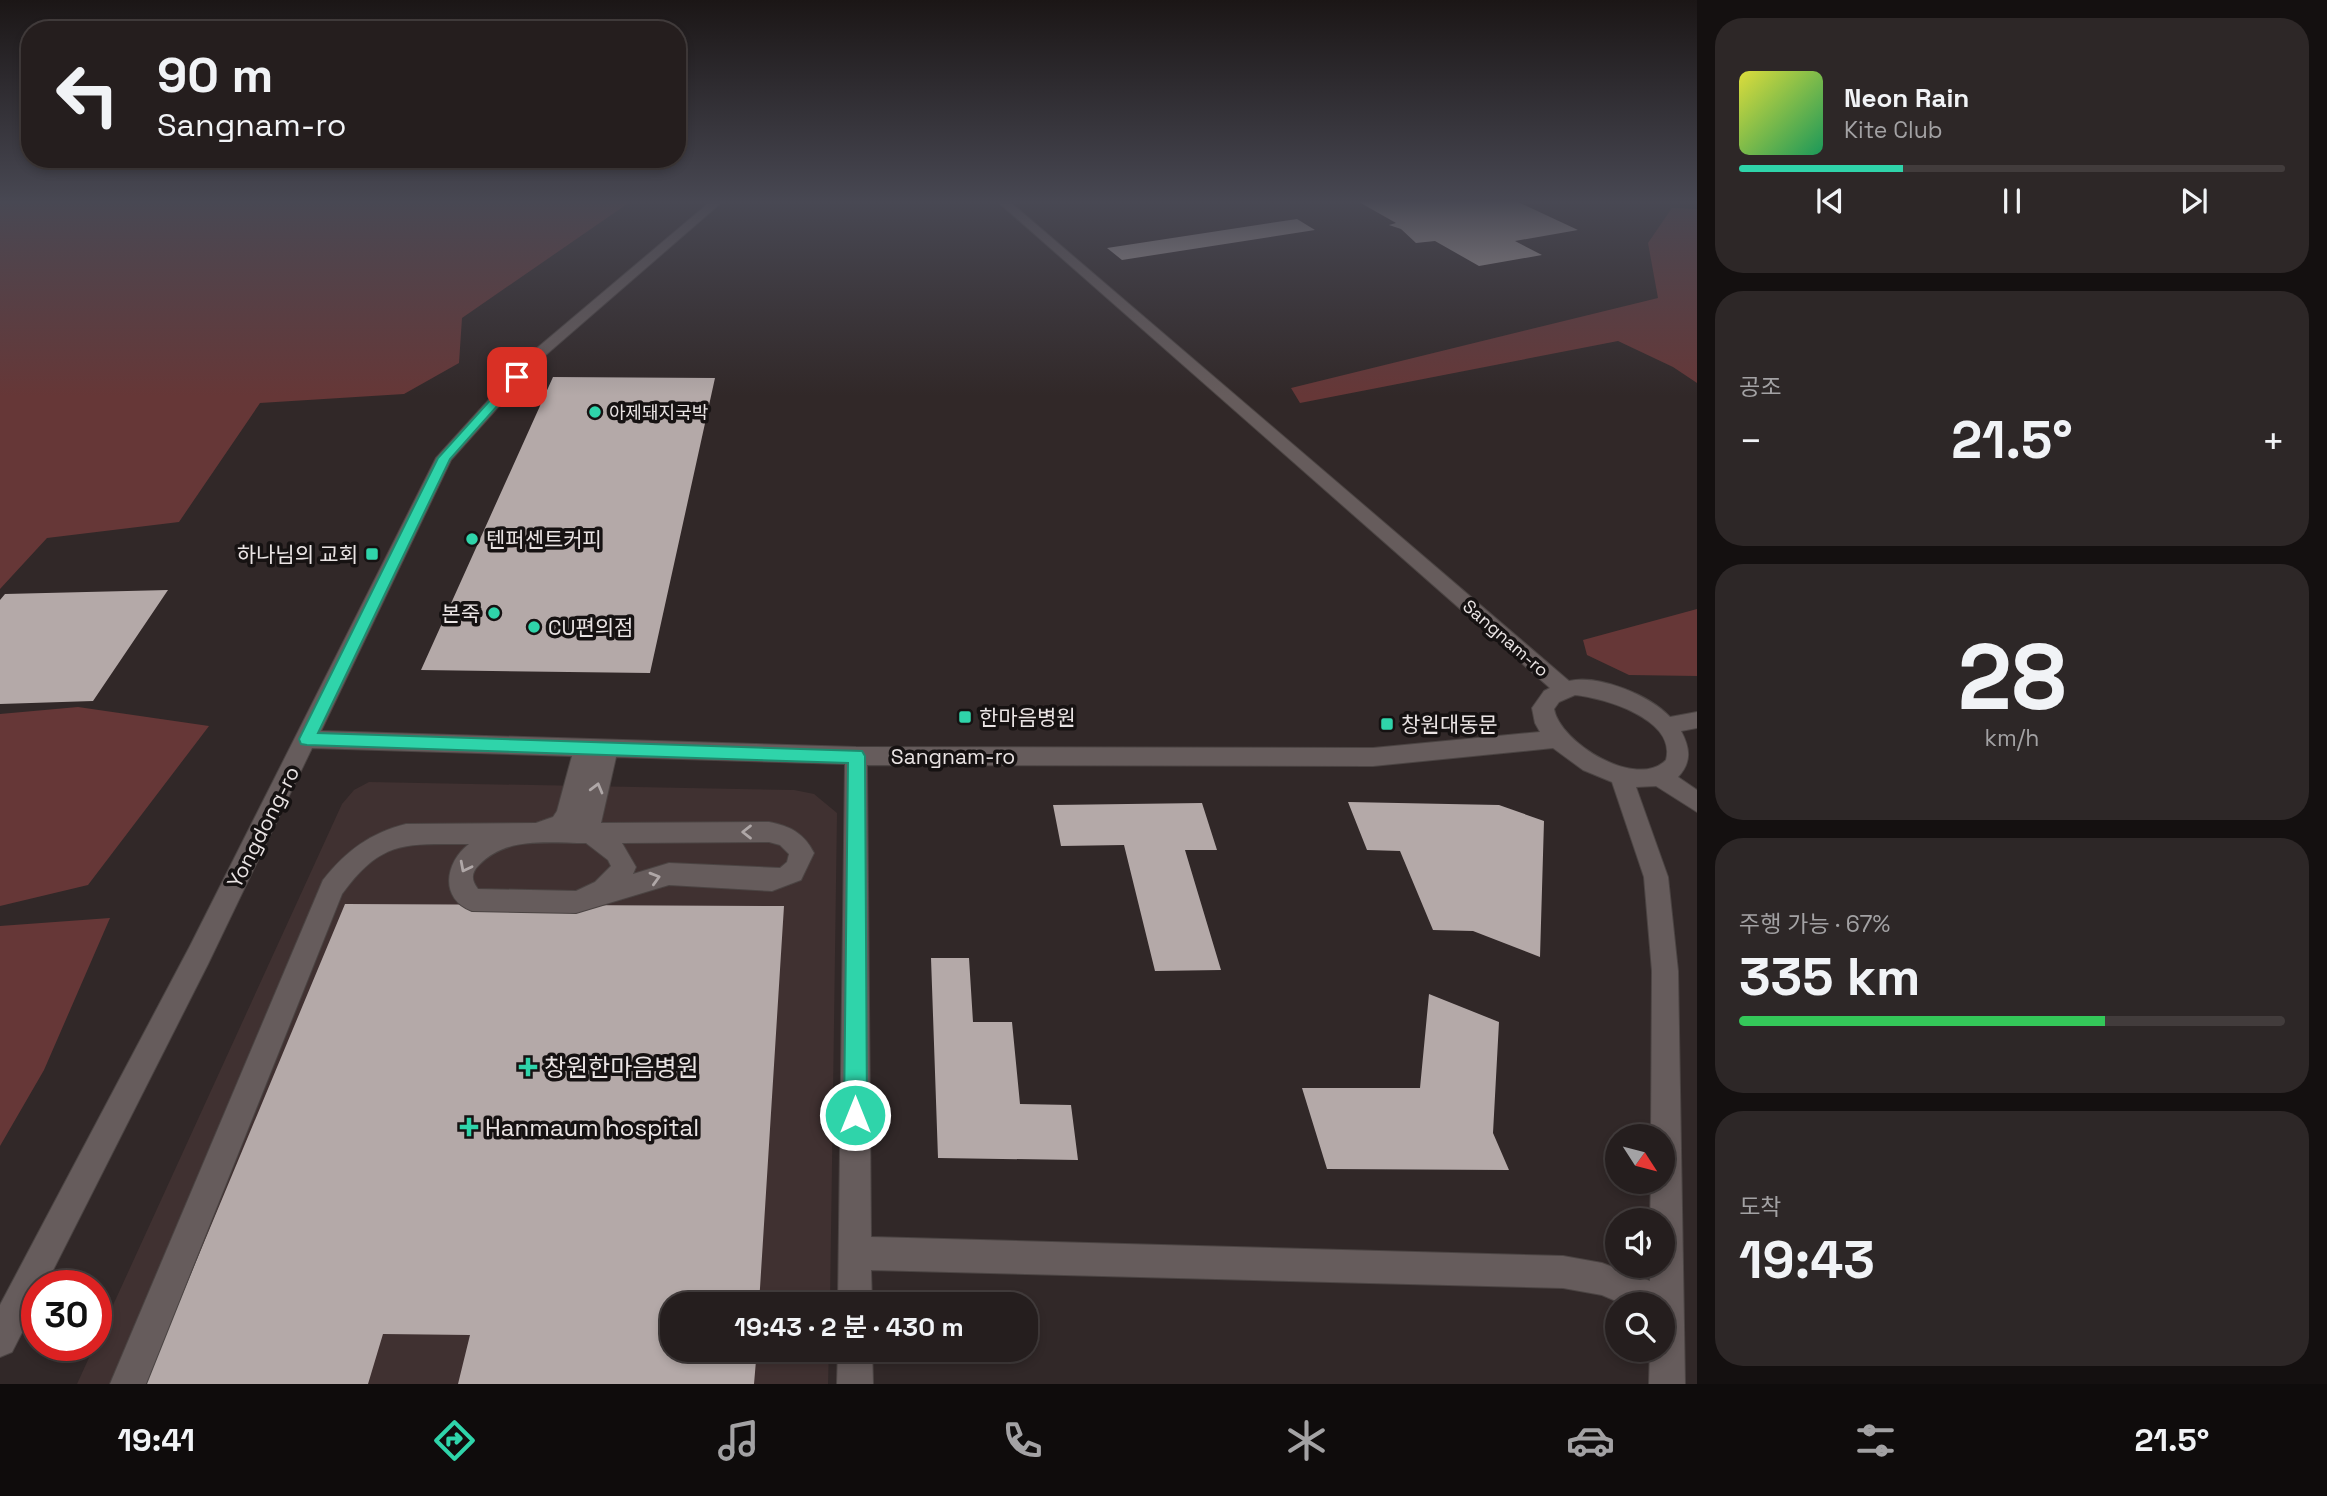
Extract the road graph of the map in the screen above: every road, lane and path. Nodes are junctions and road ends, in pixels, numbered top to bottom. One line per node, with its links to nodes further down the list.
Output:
1 (641, 267): 6 (street, Yongdong-ro)
2 (1078, 267): 3 (street, Sangnam-ro)
3 (1565, 689): 5 (street); 7 (street)
4 (1697, 720): 5 (street)
5 (1665, 726): 11 (street)
6 (307, 739): 8 (street, Sangnam-ro); 20 (street, Yongdong-ro)
7 (1556, 739): 9 (street, Sangnam-ro); 10 (street)
8 (596, 748): 9 (street, Sangnam-ro); 13 (street, one-way to 8); 14 (street)
9 (856, 756): 16 (street)
10 (1621, 776): 11 (street); 19 (street)
11 (1661, 778): 12 (street)
12 (1697, 802)
13 (589, 832): 14 (street); 15 (street); 15 (street, one-way to 13)
14 (516, 834): 15 (street, one-way to 15); 23 (street)
15 (590, 898)
16 (855, 1254): 17 (street); 18 (street)
17 (855, 1292)
18 (1635, 1292)
19 (1666, 1292)
20 (0, 1340)
21 (855, 1362): 24 (street)
22 (1667, 1362): 25 (street)
23 (128, 1384)
24 (855, 1384)
25 (1667, 1384)

